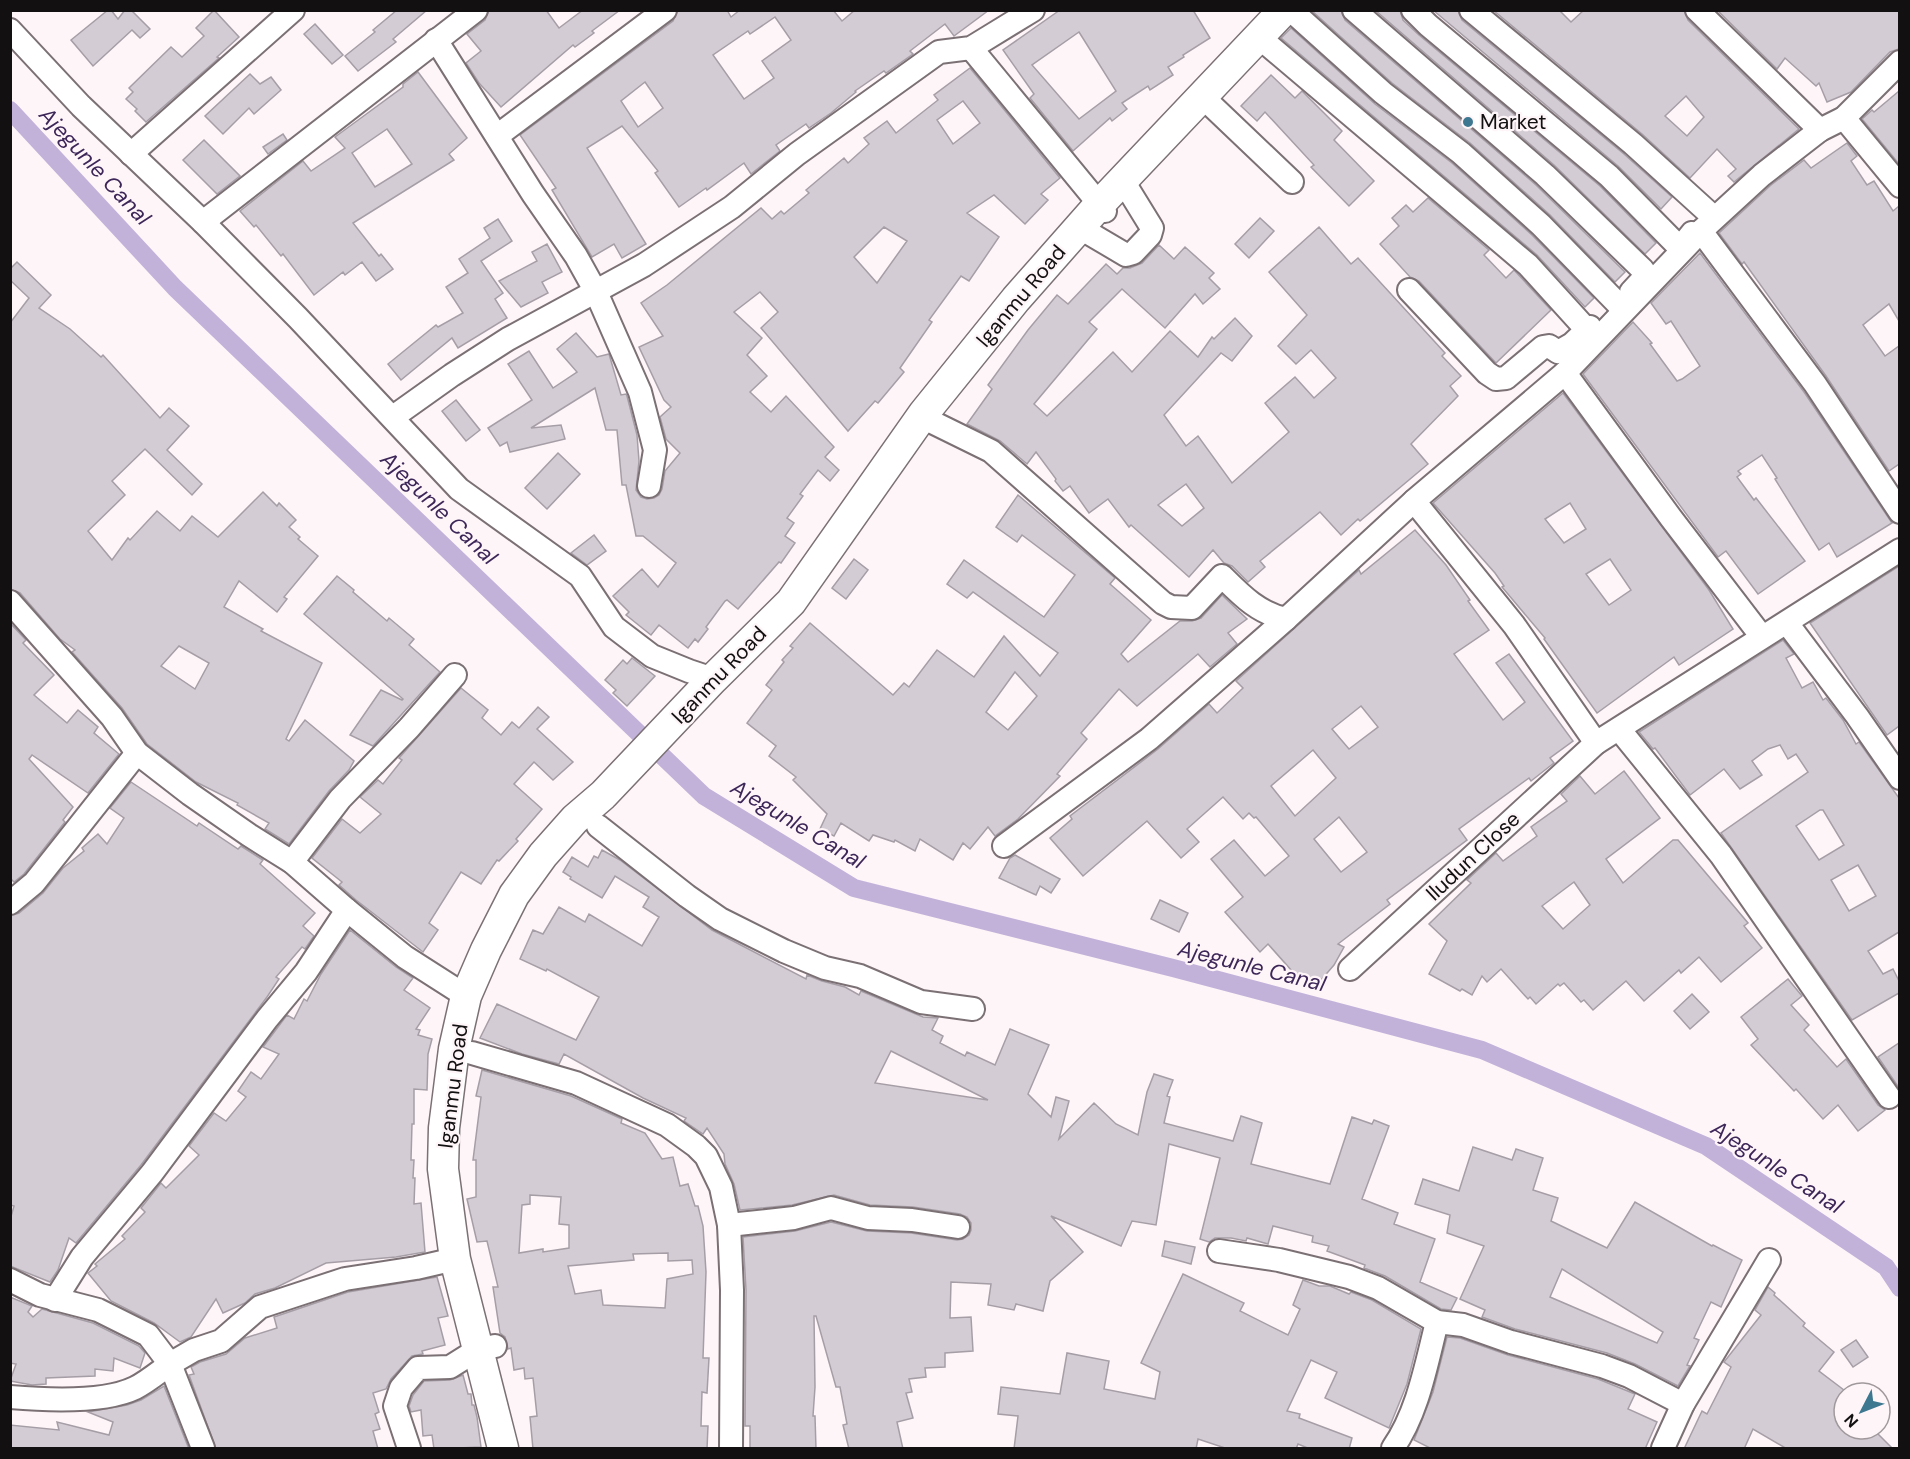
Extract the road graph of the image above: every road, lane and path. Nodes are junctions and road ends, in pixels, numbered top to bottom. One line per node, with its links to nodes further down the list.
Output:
1 (292, 10): 19 (street)
2 (476, 10): 11 (street)
3 (665, 10): 18 (street)
4 (1034, 10): 13 (street)
5 (1354, 10): 28 (street)
6 (1413, 10): 25 (street)
7 (1471, 10): 25 (street)
8 (1698, 10): 17 (street)
9 (1292, 11): 12 (main road, Iganmu Road); 23 (main road, Iganmu Road); 28 (street)
10 (13, 33): 19 (street)
11 (436, 40): 18 (street); 24 (street)
12 (1268, 44): 15 (main road, Iganmu Road); 29 (street)
13 (971, 48): 23 (street); 27 (street)
14 (1899, 62): 16 (street)
15 (1209, 103): 20 (street); 22 (main road, Iganmu Road)
16 (1844, 118): 17 (street); 21 (street)
17 (1818, 129): 25 (street)
18 (497, 136): 27 (street)
19 (131, 154): 24 (street)
20 (1292, 182)
21 (1899, 186)
22 (1128, 189): 23 (main road, Iganmu Road); 23 (street)
23 (1097, 216): 32 (main road, Iganmu Road)
24 (203, 222): 31 (street)
25 (1705, 222): 30 (street); 35 (street)
26 (1409, 290): 29 (street)
27 (596, 292): 31 (street); 33 (street)
28 (1618, 304): 29 (street)
29 (1587, 330)
30 (1565, 373): 34 (street); 40 (street)
31 (393, 417): 42 (street)
32 (927, 417): 38 (street); 42 (main road, Iganmu Road); 43 (main road, Iganmu Road)
33 (649, 486)
34 (1414, 501): 38 (street); 45 (street)
35 (1899, 512)
36 (1899, 550): 39 (street, Iludun Close)
37 (10, 602): 46 (street)
38 (1286, 619): 49 (street)
39 (1787, 623): 40 (street, Iludun Close); 47 (street)
40 (1762, 637): 44 (street, Iludun Close)
41 (455, 675): 50 (street)
42 (713, 679): 43 (main road, Iganmu Road)
43 (693, 709): 48 (main road, Iganmu Road)
44 (1619, 729): 45 (street, Iludun Close); 57 (street)
45 (1596, 742): 53 (street, Iludun Close)
46 (137, 753): 50 (street); 51 (street)
47 (1899, 778)
48 (605, 810): 54 (main road, Iganmu Road); 55 (street); 56 (main road, Iganmu Road)
49 (1004, 846)
50 (292, 862): 52 (street)
51 (10, 903)
52 (347, 910): 54 (street); 64 (street)
53 (1350, 969)
54 (466, 996): 61 (main road, Iganmu Road)
55 (973, 1009)
56 (472, 1053): 58 (street); 66 (main road, Iganmu Road)
57 (1889, 1097)
58 (729, 1226): 59 (street); 74 (street)
59 (958, 1227)
60 (1219, 1251): 65 (street)
61 (455, 1259): 66 (main road, Iganmu Road); 67 (street)
62 (1769, 1260): 69 (street)
63 (10, 1280): 64 (street)
64 (55, 1300): 67 (street)
65 (1437, 1322): 69 (street); 75 (street)
66 (486, 1348): 71 (street); 72 (main road, Iganmu Road); 73 (main road, Iganmu Road)
67 (170, 1364): 68 (street); 70 (street)
68 (10, 1397)
69 (1683, 1404): 76 (street)
70 (203, 1449)
71 (409, 1449)
72 (503, 1449)
73 (522, 1449)
74 (731, 1449)
75 (1393, 1449)
76 (1664, 1449)

